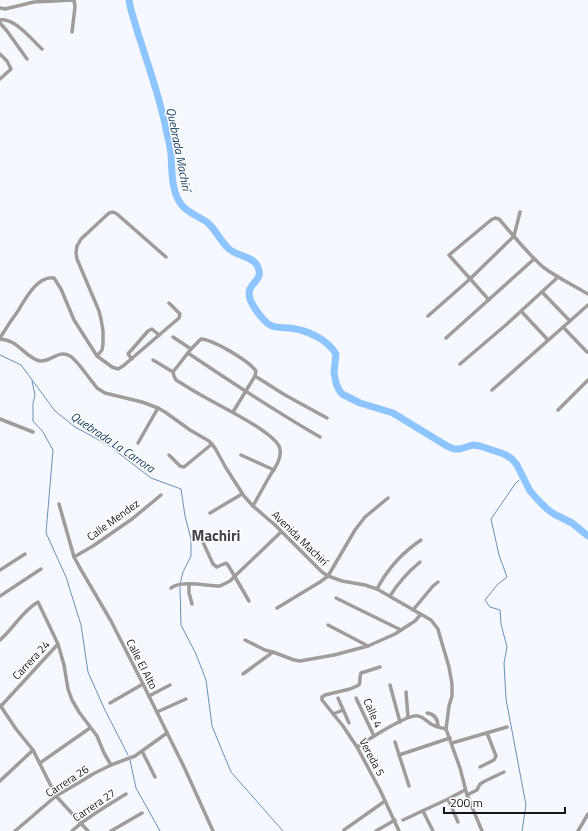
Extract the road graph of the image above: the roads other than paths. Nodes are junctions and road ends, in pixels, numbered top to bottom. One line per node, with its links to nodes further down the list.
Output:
1 (74, 0): 2 (street); 4 (street)
2 (0, 8)
3 (0, 21): 5 (street); 7 (street)
4 (72, 32)
5 (42, 49)
6 (0, 54): 8 (street)
7 (27, 59)
8 (0, 78)
9 (520, 212): 10 (street)
10 (514, 236): 12 (street); 13 (street); 13 (street)
11 (166, 257): 32 (street)
12 (534, 259): 14 (street); 17 (street)
13 (470, 278): 17 (street); 21 (street)
14 (558, 278): 15 (street); 16 (street)
15 (542, 292): 20 (street); 22 (street)
16 (588, 294)
17 (489, 300): 26 (street)
18 (169, 303): 24 (street)
19 (588, 305): 22 (street)
20 (521, 311): 28 (street); 35 (street)
21 (428, 316)
22 (570, 321): 23 (street)
23 (563, 327): 28 (street); 30 (street)
24 (159, 335): 33 (street); 33 (street)
25 (173, 337): 29 (street)
26 (446, 338)
27 (0, 339): 32 (street); 41 (street, Avenida Machirí)
28 (548, 340): 39 (street)
29 (191, 348): 31 (street); 37 (street)
30 (588, 352)
31 (188, 353): 36 (street); 40 (street)
32 (97, 356): 33 (street)
33 (132, 359)
34 (153, 360): 36 (street)
35 (460, 364)
36 (173, 372): 43 (street)
37 (255, 376): 40 (street); 44 (street)
38 (588, 380): 42 (street)
39 (492, 390)
40 (246, 392): 43 (street); 47 (street)
41 (158, 408): 48 (street); 49 (street, Avenida Machirí)
42 (558, 410)
43 (233, 412): 52 (street)
44 (327, 418)
45 (0, 419): 46 (street)
46 (33, 432)
47 (320, 437)
48 (138, 443)
49 (212, 444): 50 (street); 53 (street, Avenida Machirí)
50 (169, 455)
51 (241, 455): 52 (street)
52 (274, 470): 57 (street)
53 (242, 494): 57 (street, Avenida Machirí); 58 (street)
54 (161, 495): 63 (street, Calle Mendez)
55 (388, 498): 68 (street)
56 (58, 504): 63 (street, Calle El Alto)
57 (253, 506): 59 (street, Avenida Machirí)
58 (210, 513)
59 (281, 532): 67 (street); 68 (street, Avenida Machirí)
60 (201, 538): 67 (street)
61 (421, 540): 72 (street)
62 (25, 554): 66 (street)
63 (74, 557): 90 (street, Calle El Alto)
64 (420, 562): 74 (street)
65 (41, 569): 73 (street)
66 (0, 570)
67 (235, 576): 70 (street); 76 (street)
68 (328, 576): 72 (street, Avenida Machirí); 78 (street)
69 (438, 582): 79 (street)
70 (189, 584): 71 (street); 77 (street)
71 (171, 588)
72 (378, 589): 74 (street, Avenida Machirí)
73 (0, 596)
74 (390, 596): 79 (street, Avenida Machirí)
75 (336, 598): 82 (street)
76 (249, 601)
77 (192, 604)
78 (277, 608)
79 (413, 610): 80 (street, Avenida Machirí)
80 (421, 614): 82 (street); 110 (street, Avenida Machirí)
81 (328, 625): 86 (street)
82 (401, 630): 86 (street)
83 (0, 640): 85 (street)
84 (245, 640): 87 (street)
85 (58, 644): 99 (street, Carrera 24); 109 (street)
86 (368, 646): 87 (street)
87 (273, 652): 89 (street)
88 (380, 667): 103 (street, Vereda 5)
89 (243, 674)
90 (143, 684): 94 (street, Calle El Alto); 98 (street)
91 (170, 685): 94 (street)
92 (390, 685): 105 (street)
93 (406, 692): 104 (street)
94 (149, 696): 101 (street, Calle El Alto)
95 (338, 698): 100 (street)
96 (356, 698): 113 (street, Calle 4)
97 (186, 699): 101 (street)
98 (110, 703)
99 (1, 705): 118 (street)
100 (343, 710): 103 (street); 106 (street)
101 (157, 712): 111 (street, Calle El Alto)
102 (427, 713): 107 (street)
103 (333, 714): 117 (street, Vereda 5)
104 (408, 717): 105 (street); 107 (street)
105 (400, 722): 113 (street)
106 (348, 723)
107 (438, 727): 110 (street)
108 (507, 727): 112 (street)
109 (90, 728): 121 (street); 122 (street)
110 (446, 729): 114 (street)
111 (167, 733): 119 (street, Carrera 26); 146 (street, Calle El Alto)
112 (487, 733): 116 (street); 123 (street)
113 (374, 736): 117 (street)
114 (450, 738): 116 (street); 120 (street)
115 (395, 742): 120 (street)
116 (452, 743): 128 (street)
117 (357, 747): 133 (street, Vereda 5)
118 (33, 750): 121 (street); 126 (street)
119 (142, 751): 122 (street, Carrera 26); 125 (street)
120 (399, 755): 127 (street)
121 (40, 763): 131 (street)
122 (111, 765): 131 (street, Carrera 26)
123 (480, 767)
124 (504, 772): 130 (street)
125 (155, 777)
126 (0, 781)
127 (409, 786)
128 (465, 790): 130 (street); 132 (street)
129 (126, 794): 140 (street, Carrera 27)
130 (467, 795): 150 (street)
131 (56, 796): 140 (street); 142 (street, Carrera 26)
132 (448, 799): 134 (street); 139 (street)
133 (385, 801): 137 (street, Vereda 5); 141 (street)
134 (423, 811): 138 (street); 149 (street)
135 (142, 813): 145 (street)
136 (588, 814): 151 (street)
137 (395, 820): 147 (street); 148 (street, Vereda 5)
138 (402, 820)
139 (458, 822)
140 (80, 823): 143 (street, Carrera 27); 144 (street)
141 (344, 830)
142 (15, 831)
143 (72, 831)
144 (88, 831)
145 (111, 831)
146 (213, 831)
147 (376, 831)
148 (399, 831)
149 (433, 831)
150 (482, 831)
151 (579, 831)

